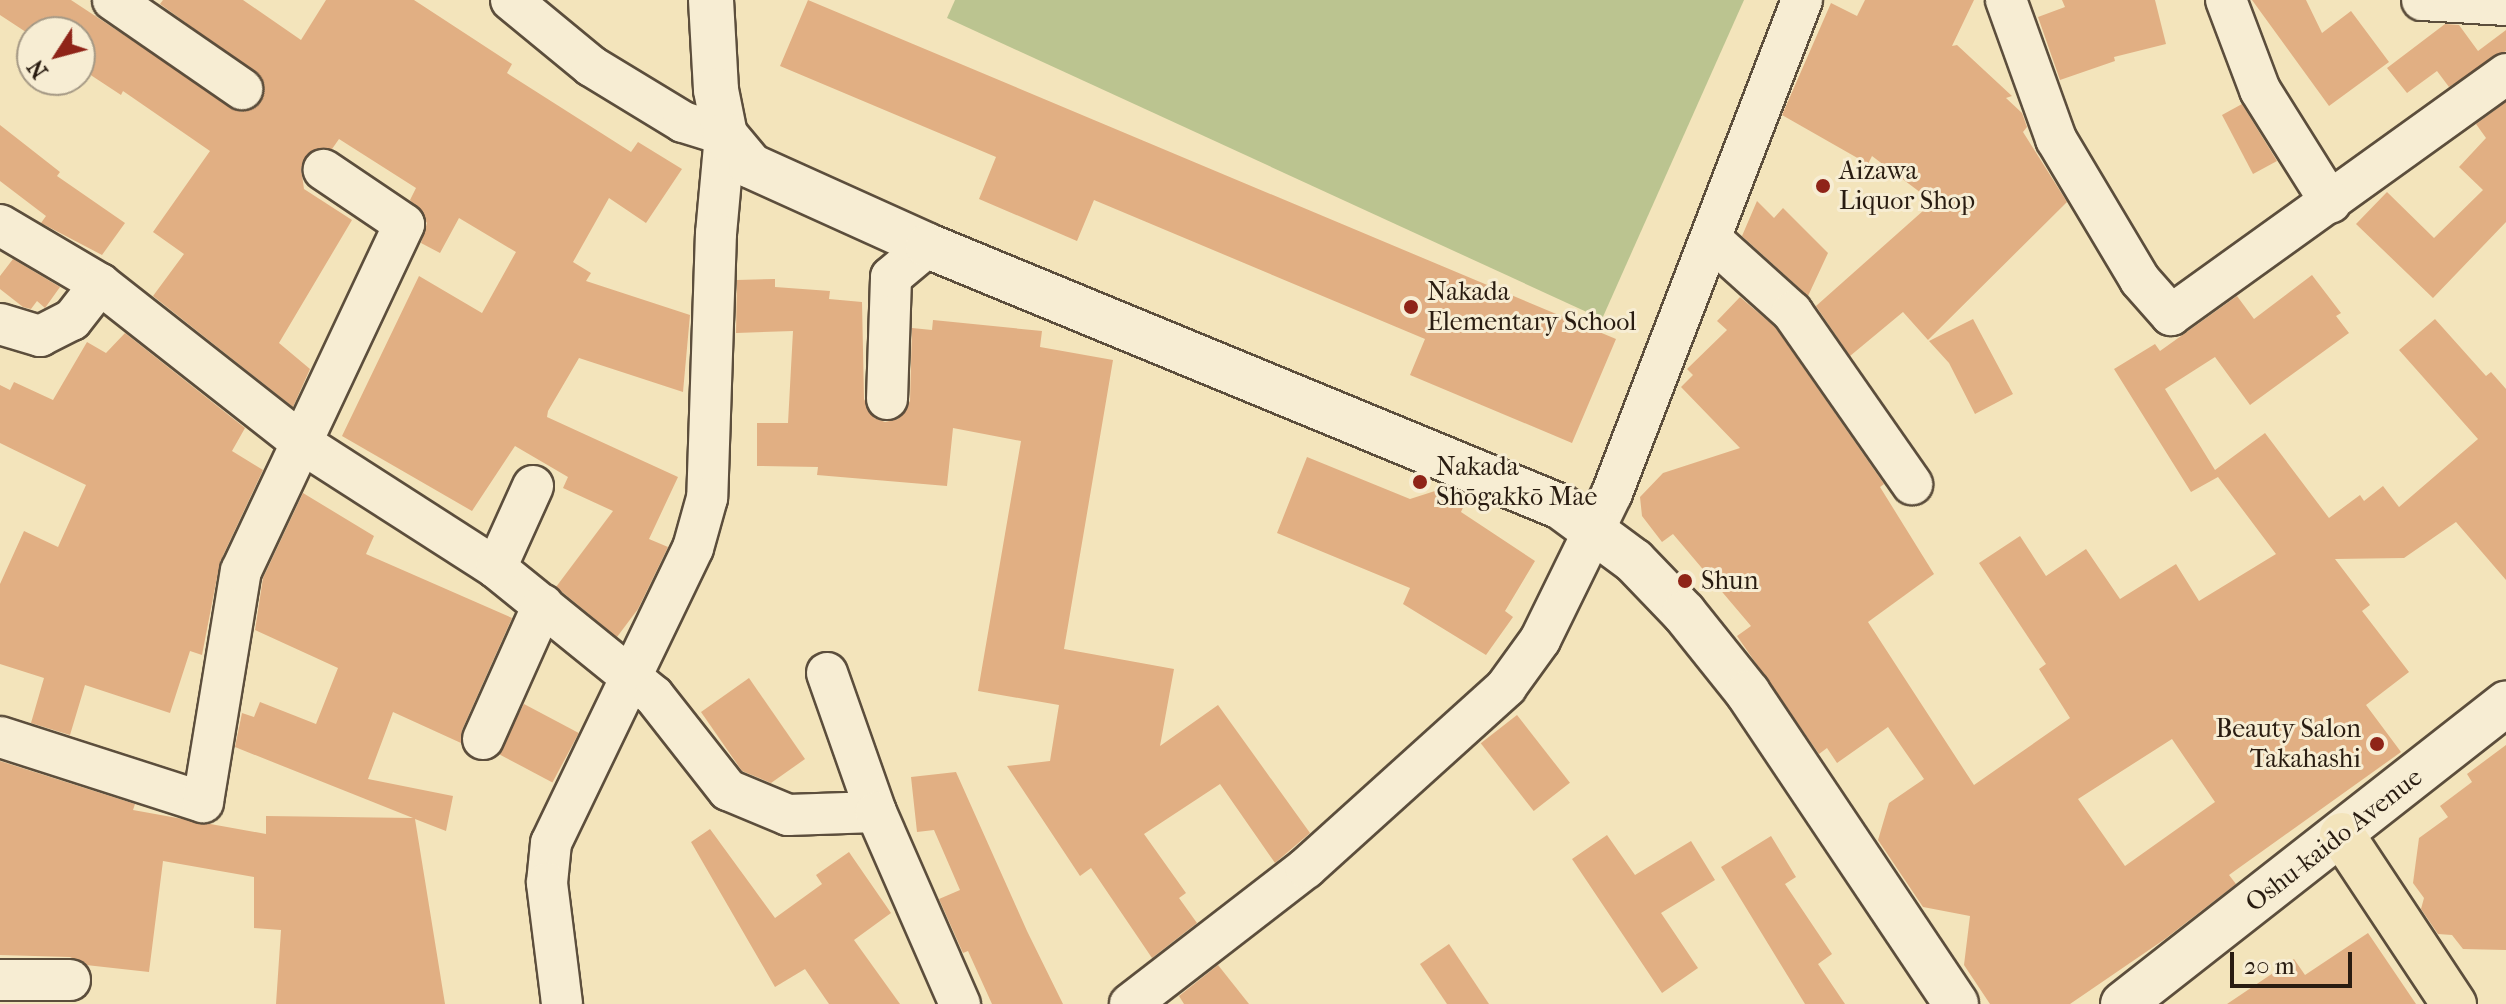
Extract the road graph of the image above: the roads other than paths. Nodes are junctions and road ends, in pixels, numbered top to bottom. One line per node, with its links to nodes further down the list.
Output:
1 (113, 0): 10 (street)
2 (511, 0): 11 (street)
3 (711, 0): 11 (street)
4 (1802, 0): 15 (street)
5 (2006, 0): 13 (street)
6 (2226, 0): 13 (street)
7 (2422, 0): 8 (street)
8 (2506, 5)
9 (2506, 74): 13 (street)
10 (242, 89)
11 (725, 135): 16 (street); 27 (street)
12 (324, 170): 20 (street)
13 (2331, 203)
14 (0, 225): 17 (street)
15 (1712, 240): 21 (street); 23 (street)
16 (928, 246): 19 (street); 23 (street)
17 (100, 284): 18 (street); 20 (street)
18 (0, 324)
19 (887, 399)
20 (303, 444): 24 (street); 29 (street)
21 (1912, 484)
22 (533, 486): 24 (street)
23 (1595, 531): 37 (street); 38 (street)
24 (496, 568): 25 (street)
25 (543, 605): 27 (street); 30 (street)
26 (827, 673): 31 (street)
27 (631, 675): 31 (street); 35 (street)
28 (2506, 704): 32 (street, Oshu-kaido Avenue)
29 (0, 737)
30 (483, 739)
31 (876, 812): 36 (street)
32 (2342, 835): 39 (street, Oshu-kaido Avenue); 40 (main road)
33 (0, 980): 34 (street)
34 (70, 980)
35 (562, 1004)
36 (960, 1004)
37 (1130, 1004)
38 (1956, 1004)
39 (2123, 1004)
40 (2454, 1004)

